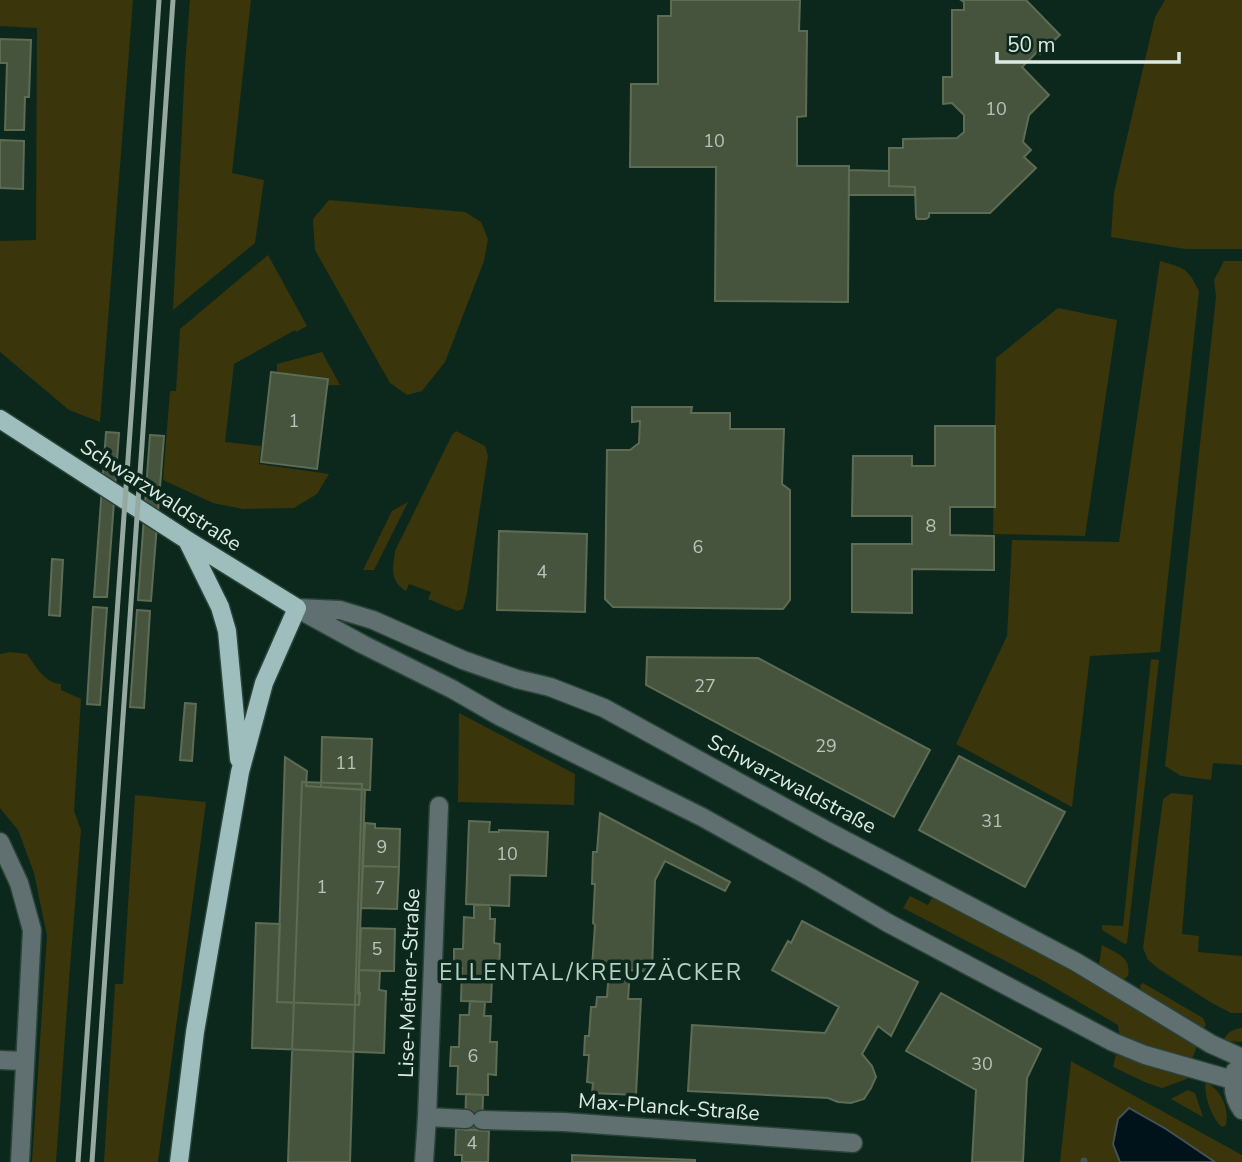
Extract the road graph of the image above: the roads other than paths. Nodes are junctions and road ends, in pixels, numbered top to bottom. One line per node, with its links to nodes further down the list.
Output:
1 (0, 419): 2 (main road, Schwarzwaldstraße)
2 (187, 540): 3 (main road, Schwarzwaldstraße); 4 (main road)
3 (297, 608): 4 (main road); 7 (street, Schwarzwaldstraße); 10 (street, Schwarzwaldstraße)
4 (240, 772): 15 (main road)
5 (439, 806): 12 (street, Lise-Meitner-Straße)
6 (0, 842): 9 (street)
7 (1242, 1058): 10 (street, Schwarzwaldstraße)
8 (0, 1060): 9 (street)
9 (24, 1061): 14 (street)
10 (1233, 1080): 11 (street)
11 (1242, 1110)
12 (427, 1117): 13 (street, Max-Planck-Straße); 16 (street, Lise-Meitner-Straße)
13 (853, 1143)
14 (20, 1162)
15 (179, 1162)
16 (424, 1162)

